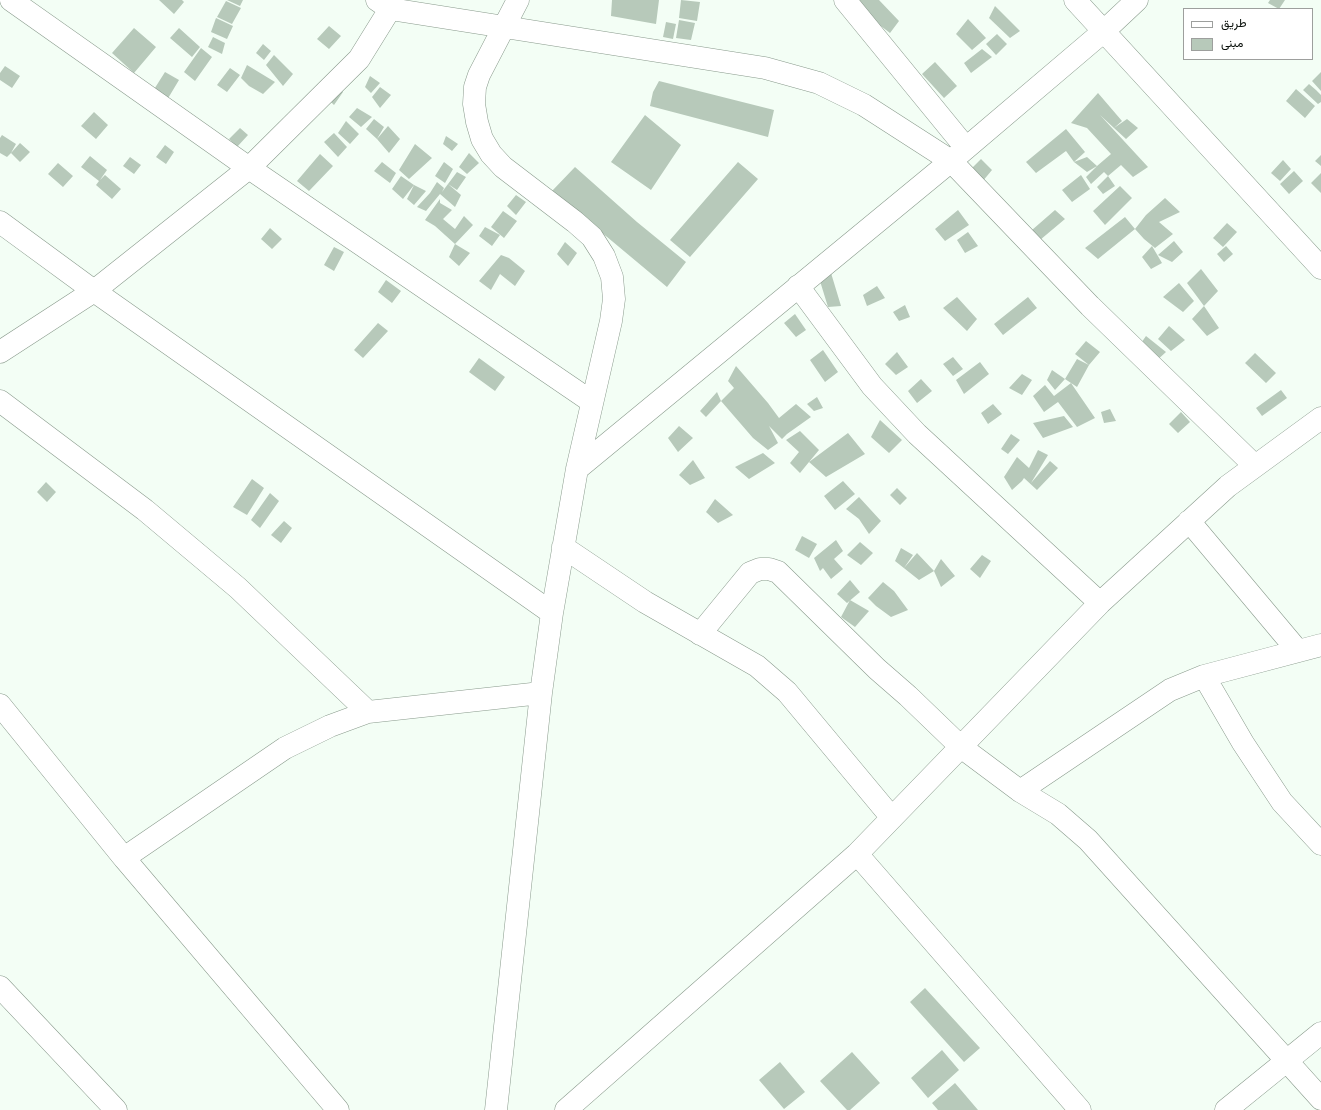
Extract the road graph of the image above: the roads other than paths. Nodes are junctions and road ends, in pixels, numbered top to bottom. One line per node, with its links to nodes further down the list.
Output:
1 (10, 0): 10 (street)
2 (518, 0): 7 (street)
3 (845, 0): 9 (street)
4 (1075, 0): 8 (street)
5 (1137, 0): 8 (street)
6 (384, 5): 7 (street); 10 (street)
7 (505, 26): 9 (street); 17 (street)
8 (1104, 31): 9 (street); 12 (street)
9 (958, 155): 13 (street); 19 (street)
10 (249, 168): 14 (street); 17 (street)
11 (0, 222): 14 (street)
12 (1321, 268)
13 (798, 286): 20 (street); 23 (street)
14 (94, 290): 15 (street); 24 (street)
15 (0, 352)
16 (0, 401): 31 (street)
17 (592, 402): 20 (street)
18 (1321, 418): 19 (street)
19 (1255, 466): 21 (street)
20 (576, 469): 22 (street)
21 (1189, 521): 23 (street); 27 (street)
22 (563, 547): 24 (street); 25 (street)
23 (1100, 603): 32 (street)
24 (552, 613): 29 (street)
25 (700, 634): 32 (street); 34 (street)
26 (1321, 645): 27 (street)
27 (1298, 651): 28 (street)
28 (1204, 676): 33 (street); 35 (street)
29 (541, 693): 31 (street); 44 (street)
30 (0, 705): 37 (street)
31 (368, 712): 37 (street)
32 (961, 747): 33 (street); 34 (street)
33 (1020, 791): 40 (street)
34 (892, 818): 36 (street)
35 (1321, 844)
36 (857, 854): 45 (street); 46 (street)
37 (124, 858): 43 (street)
38 (0, 987): 42 (street)
39 (1321, 1034): 40 (street)
40 (1287, 1061): 41 (street); 47 (street)
41 (1321, 1099)
42 (116, 1110)
43 (338, 1110)
44 (496, 1110)
45 (566, 1110)
46 (1080, 1110)
47 (1226, 1110)

